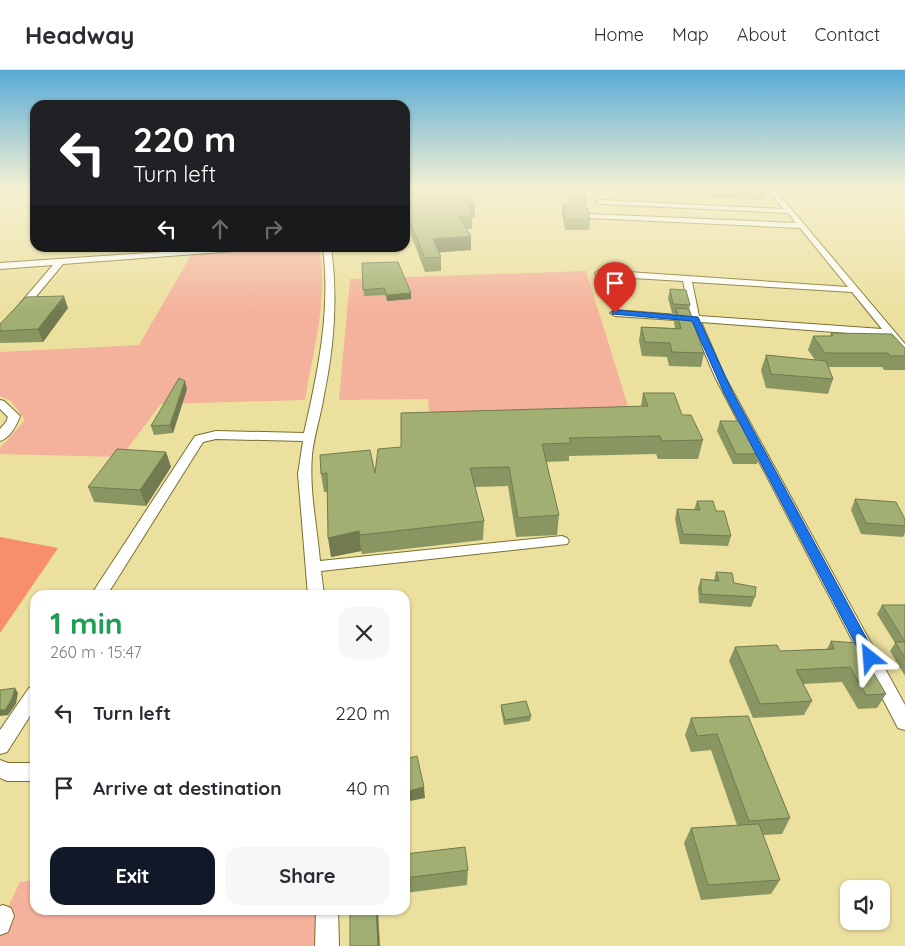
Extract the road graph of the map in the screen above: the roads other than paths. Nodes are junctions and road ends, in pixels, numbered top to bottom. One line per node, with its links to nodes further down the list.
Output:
1 (805, 230): 8 (street)
2 (194, 252): 4 (street)
3 (328, 252): 16 (street)
4 (60, 262): 5 (street); 11 (street)
5 (0, 266)
6 (599, 273): 7 (street)
7 (687, 278): 8 (street); 10 (street)
8 (856, 290): 12 (street)
9 (615, 313): 10 (street)
10 (696, 319): 12 (street); 22 (street)
11 (0, 333)
12 (890, 333): 13 (street)
13 (905, 351)
14 (0, 402): 15 (street)
15 (0, 437)
16 (309, 437): 18 (street); 19 (street)
17 (562, 541): 18 (street)
18 (313, 567): 20 (street)
19 (102, 590)
20 (315, 590)
21 (30, 701): 23 (street)
22 (905, 722)
23 (0, 746)
24 (0, 769): 25 (street)
25 (30, 772)
26 (327, 915): 27 (street)
27 (327, 946)

